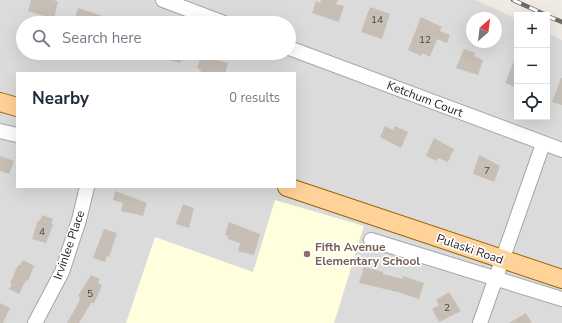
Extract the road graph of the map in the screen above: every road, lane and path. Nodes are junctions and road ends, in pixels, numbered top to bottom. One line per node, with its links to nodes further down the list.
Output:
1 (163, 0): 2 (street)
2 (205, 16)
3 (296, 51): 8 (street, Ketchum Court)
4 (0, 102): 5 (main road)
5 (16, 107)
6 (0, 130): 7 (street)
7 (16, 135)
8 (543, 144): 9 (street, Ketchum Court); 13 (street)
9 (562, 150)
10 (87, 188): 17 (street, Irvinlee Place)
11 (290, 188): 13 (main road, Pulaski Road)
12 (371, 240): 15 (street)
13 (501, 260): 14 (main road, Pulaski Road); 15 (street)
14 (562, 279)
15 (494, 280): 16 (street); 18 (street)
16 (562, 299)
17 (35, 323)
18 (480, 323)

